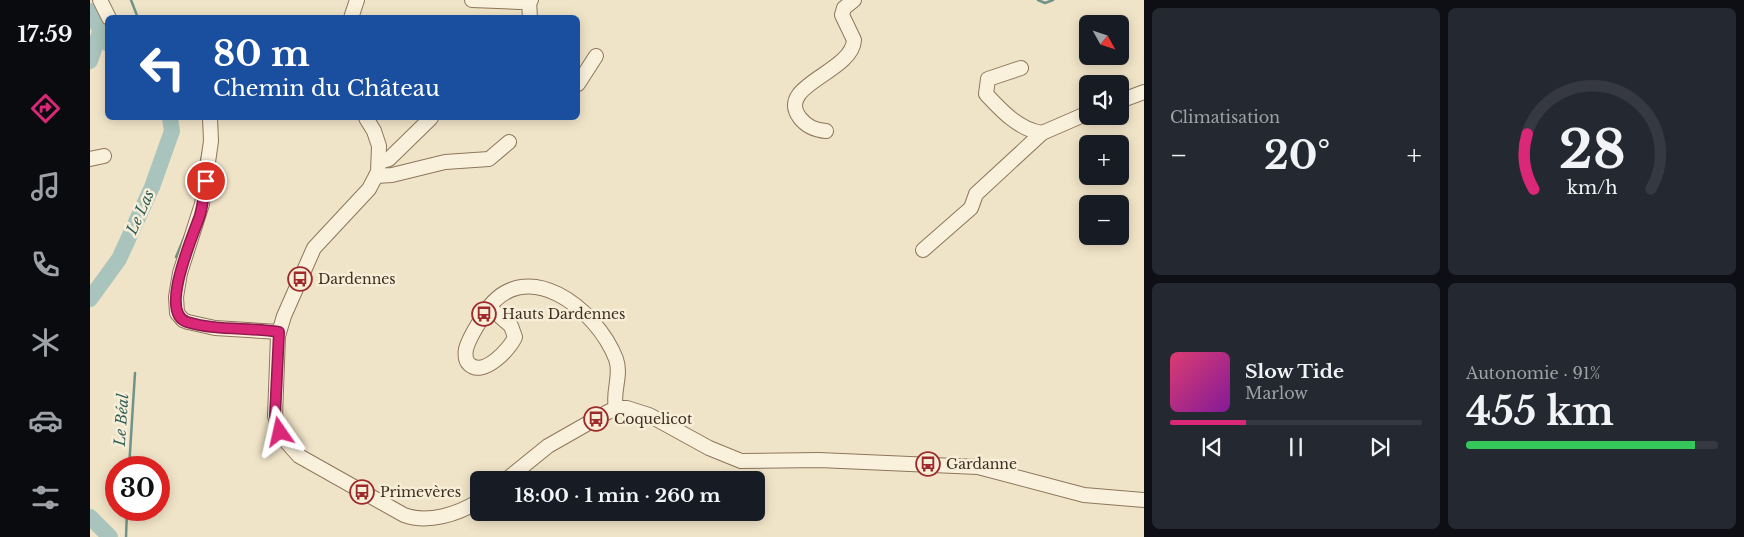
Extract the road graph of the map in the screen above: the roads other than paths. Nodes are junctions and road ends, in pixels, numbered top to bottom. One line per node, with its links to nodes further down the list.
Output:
1 (100, 0): 6 (street)
2 (357, 0): 7 (street)
3 (472, 0): 4 (street)
4 (530, 0): 8 (street)
5 (854, 0): 18 (street)
6 (108, 15)
7 (352, 15)
8 (530, 15)
9 (596, 56): 11 (street)
10 (1021, 68): 19 (street)
11 (580, 81)
12 (1144, 92): 13 (street)
13 (1129, 98)
14 (1079, 117): 19 (street)
15 (211, 120): 25 (street)
16 (367, 120): 21 (street)
17 (429, 120): 21 (street)
18 (826, 131)
19 (1042, 133): 23 (street)
20 (509, 142): 22 (street)
21 (379, 162): 22 (street)
22 (376, 176): 25 (street)
23 (923, 250)
24 (489, 306): 26 (street)
25 (279, 332): 29 (street)
26 (616, 408): 27 (street); 28 (street)
27 (517, 471)
28 (1144, 500)
29 (470, 505)

